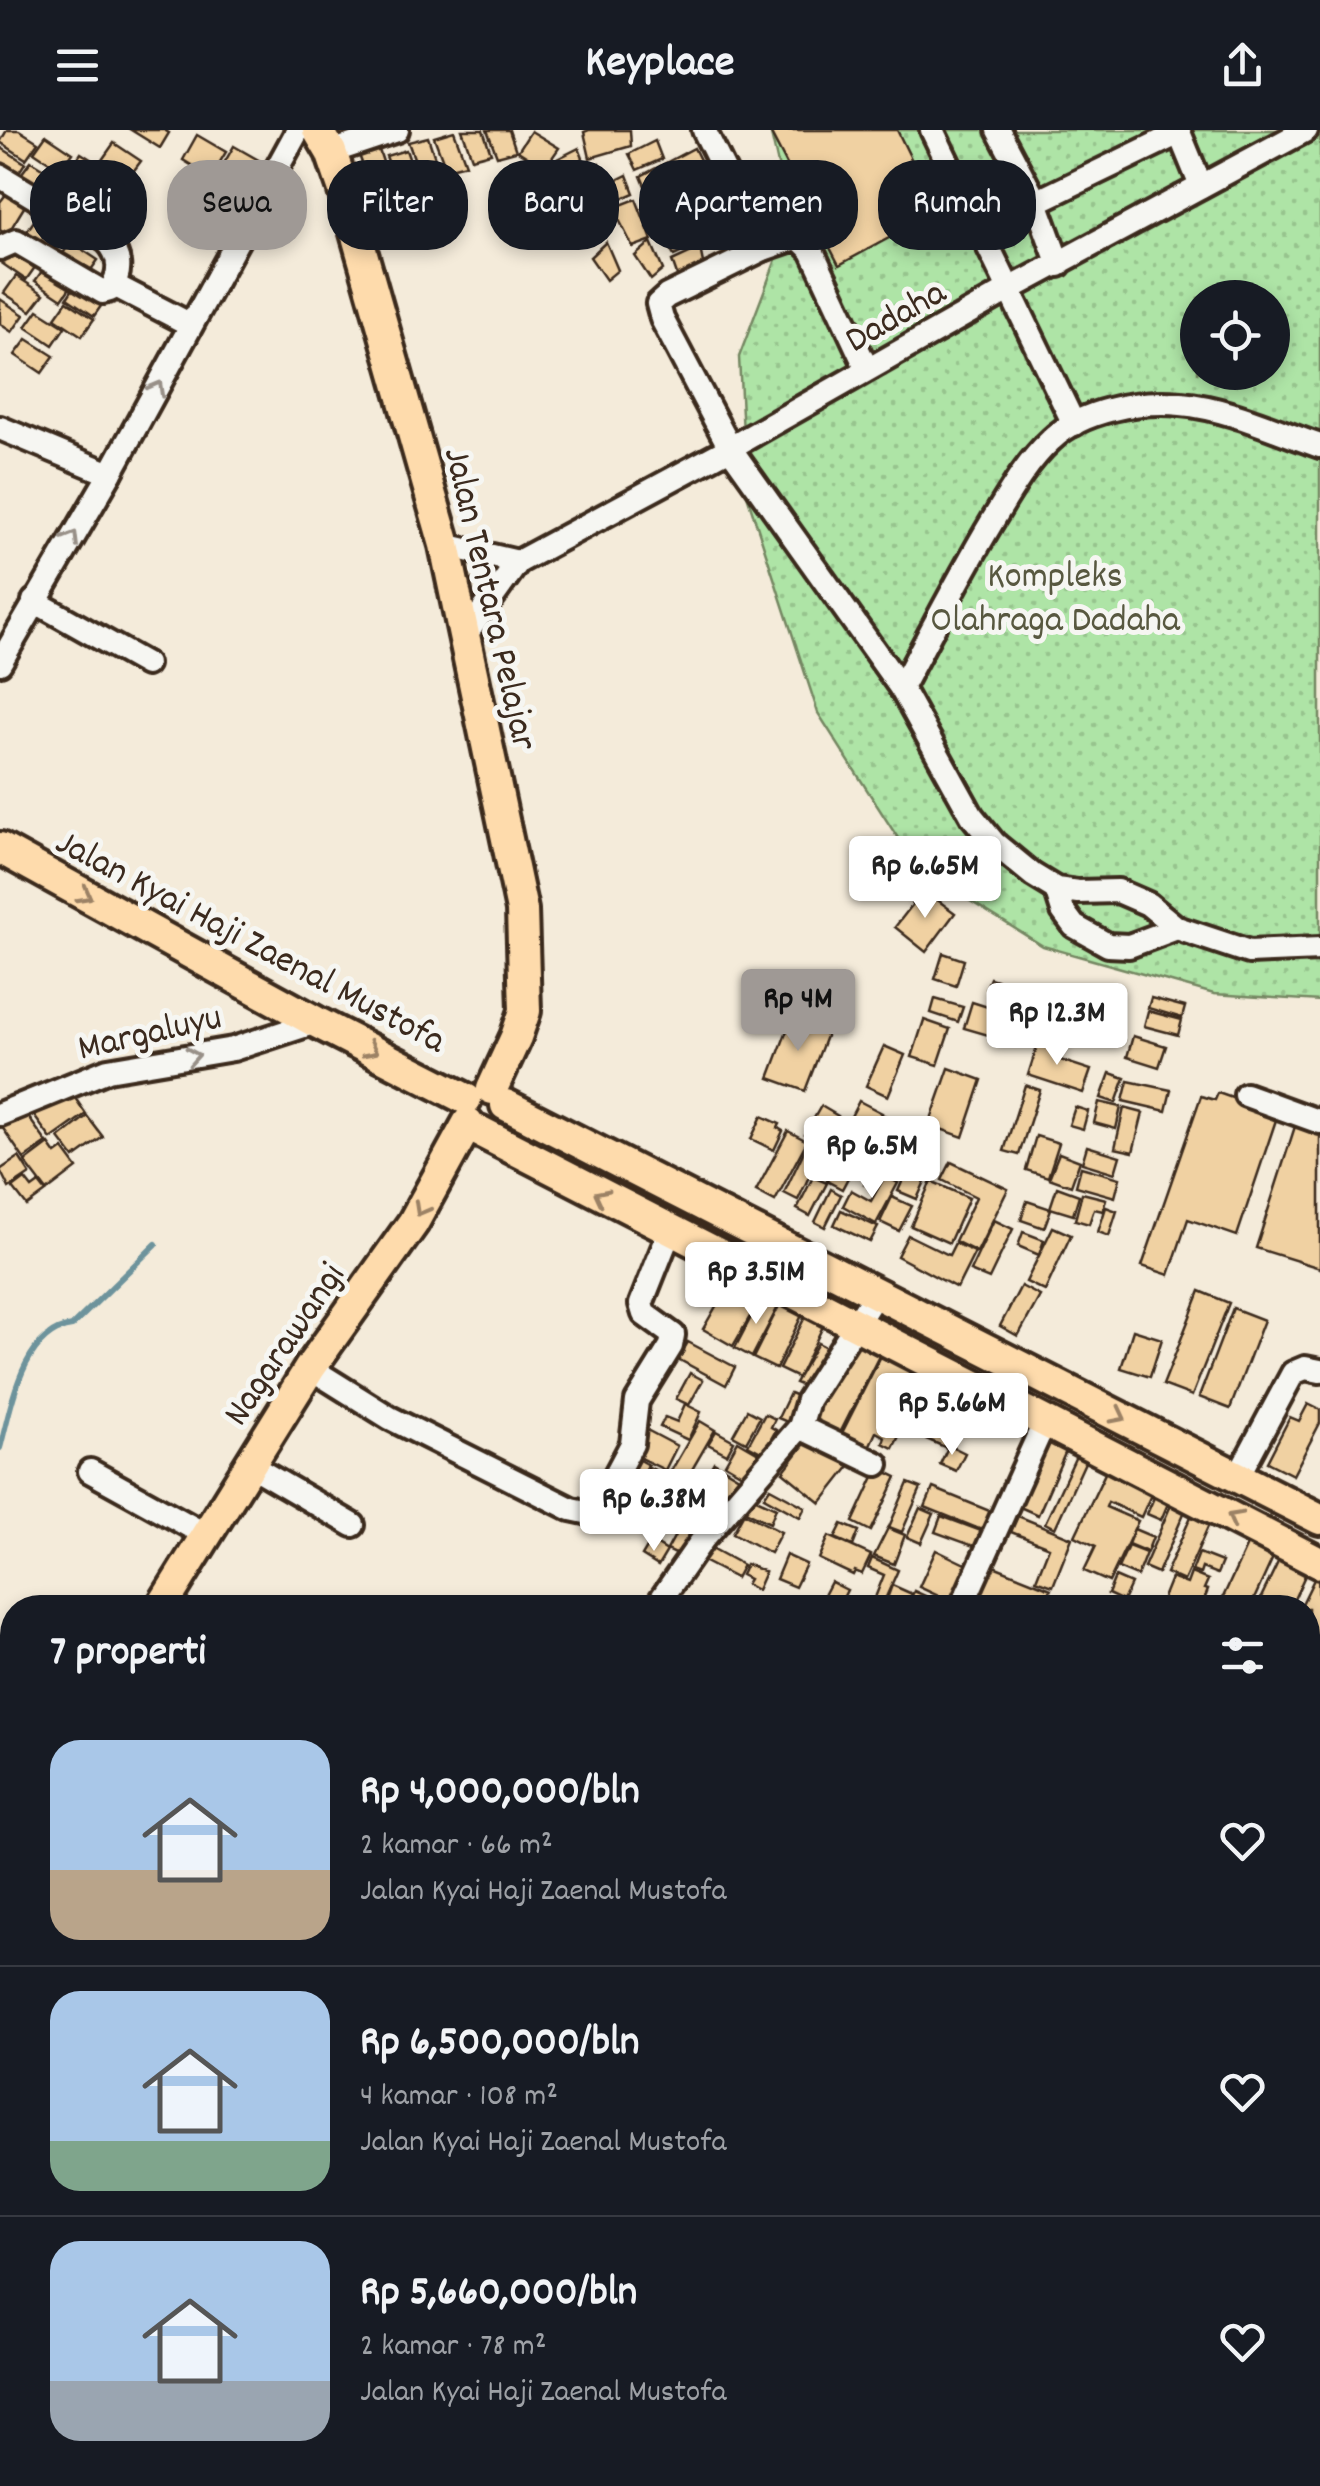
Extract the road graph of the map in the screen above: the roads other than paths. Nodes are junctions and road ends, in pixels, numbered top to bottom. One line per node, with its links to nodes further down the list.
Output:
1 (298, 130): 22 (street)
2 (397, 130): 8 (street)
3 (704, 130): 9 (street)
4 (932, 130): 10 (street)
5 (998, 130): 11 (street)
6 (1306, 130): 13 (street, Dadaha)
7 (1179, 131): 13 (street); 14 (street)
8 (324, 141): 29 (main road, Jalan Tentara Pelajar)
9 (719, 160)
10 (947, 160)
11 (1014, 160)
12 (0, 176): 20 (street)
13 (1201, 186): 19 (street, Dadaha)
14 (1036, 202): 19 (street)
15 (0, 248): 20 (street)
16 (761, 250): 27 (street)
17 (810, 250): 23 (street)
18 (992, 250): 21 (street)
19 (1058, 265): 21 (street, Dadaha)
20 (114, 285): 22 (street)
21 (1010, 290): 23 (street, Dadaha); 24 (street)
22 (191, 325): 28 (street, one-way to 22)
23 (867, 368): 27 (street, Dadaha)
24 (1074, 424): 26 (street); 35 (street)
25 (0, 428): 28 (street)
26 (1320, 446)
27 (730, 448): 30 (street, Dadaha); 35 (street)
28 (110, 474): 31 (street, one-way to 28)
29 (445, 545): 30 (street); 32 (main road, Jalan Tentara Pelajar)
30 (518, 562): 32 (street, Dadaha)
31 (34, 601): 33 (street); 34 (street)
32 (464, 637): 42 (main road, Jalan Tentara Pelajar)
33 (0, 664)
34 (146, 664)
35 (901, 688): 37 (street)
36 (0, 848): 40 (main road, Jalan Kyai Haji Zaenal Mustofa, one-way to 40)
37 (1056, 889): 38 (street); 38 (street)
38 (1177, 928): 39 (street)
39 (1320, 949)
40 (316, 1022): 42 (main road, Jalan Kyai Haji Zaenal Mustofa, one-way to 42); 43 (street, Margaluyu, one-way to 40)
41 (1246, 1095): 44 (street)
42 (482, 1110): 45 (main road, Jalan Kyai Haji Zaenal Mustofa, one-way to 42); 46 (main road, Jalan Kyai Haji Zaenal Mustofa); 48 (main road, Nagarawangi, one-way to 48)
43 (0, 1114)
44 (1320, 1122)
45 (670, 1231): 47 (main road, Jalan Kyai Haji Zaenal Mustofa); 48 (street)
46 (876, 1293): 47 (street); 54 (main road, Jalan Kyai Haji Zaenal Mustofa, one-way to 54)
47 (854, 1325): 50 (main road, Jalan Kyai Haji Zaenal Mustofa); 51 (street)
48 (310, 1368): 52 (main road, Nagarawangi)
49 (1320, 1371): 54 (street)
50 (1044, 1421): 56 (main road, Jalan Kyai Haji Zaenal Mustofa); 63 (street)
51 (800, 1427): 53 (street); 62 (street)
52 (248, 1464): 58 (street); 59 (main road, Nagarawangi)
53 (877, 1464)
54 (1226, 1470): 56 (main road); 57 (main road, Jalan Kyai Haji Zaenal Mustofa)
55 (90, 1471): 59 (street)
56 (1194, 1497): 60 (main road, Jalan Kyai Haji Zaenal Mustofa, one-way to 56)
57 (1320, 1519)
58 (354, 1525)
59 (204, 1534): 61 (main road, Nagarawangi)
60 (1320, 1563)
61 (168, 1595)
62 (664, 1595)
63 (968, 1595)

